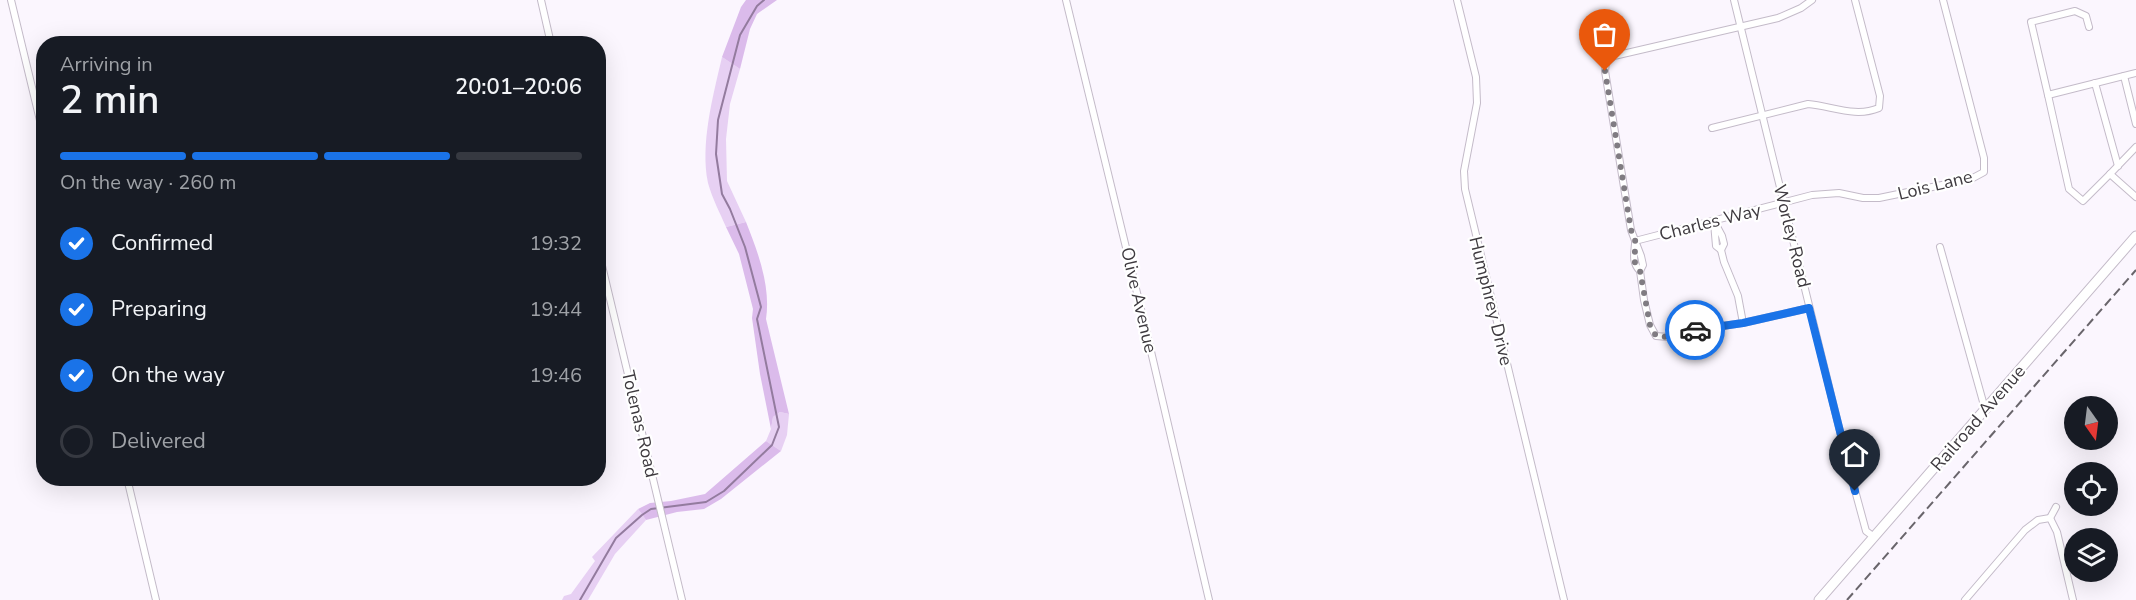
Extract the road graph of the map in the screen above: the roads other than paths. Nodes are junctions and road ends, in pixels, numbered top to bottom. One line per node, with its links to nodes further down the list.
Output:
1 (11, 0): 16 (street)
2 (541, 0): 11 (street)
3 (1066, 0): 39 (street, Olive Avenue)
4 (1459, 0): 40 (street, Humphrey Drive)
5 (1734, 0): 9 (street, Worley Road)
6 (1812, 0): 9 (street)
7 (1855, 0): 17 (street)
8 (1943, 0): 24 (street, Lois Lane)
9 (1740, 27): 17 (street, Worley Road); 27 (street)
10 (2090, 27): 15 (street)
11 (549, 36)
12 (2136, 73): 13 (street)
13 (2124, 76): 14 (street); 18 (street)
14 (2095, 84): 15 (street); 21 (street)
15 (2048, 95): 22 (street)
16 (36, 103)
17 (1762, 115): 19 (street); 24 (street, Worley Road)
18 (2136, 124)
19 (1712, 128)
20 (2136, 147): 21 (street)
21 (2118, 166): 22 (street)
22 (2110, 174): 23 (street)
23 (2136, 197)
24 (1784, 204): 25 (street, Charles Way); 30 (street, Worley Road)
25 (1714, 221): 27 (street, Charles Way); 31 (street)
26 (2136, 236): 32 (main road, Railroad Avenue)
27 (1635, 241): 31 (street)
28 (1940, 247): 32 (street)
29 (606, 283): 38 (street, Tolenas Road)
30 (1809, 308): 31 (street); 36 (street, Worley Road)
31 (1743, 323)
32 (1985, 410): 36 (main road, Railroad Avenue)
33 (129, 486): 37 (street)
34 (2056, 507): 35 (street)
35 (2050, 518): 42 (street); 43 (street)
36 (1874, 537): 41 (main road, Railroad Avenue)
37 (156, 600)
38 (682, 600)
39 (1209, 600)
40 (1564, 600)
41 (1819, 600)
42 (1965, 600)
43 (2073, 600)

